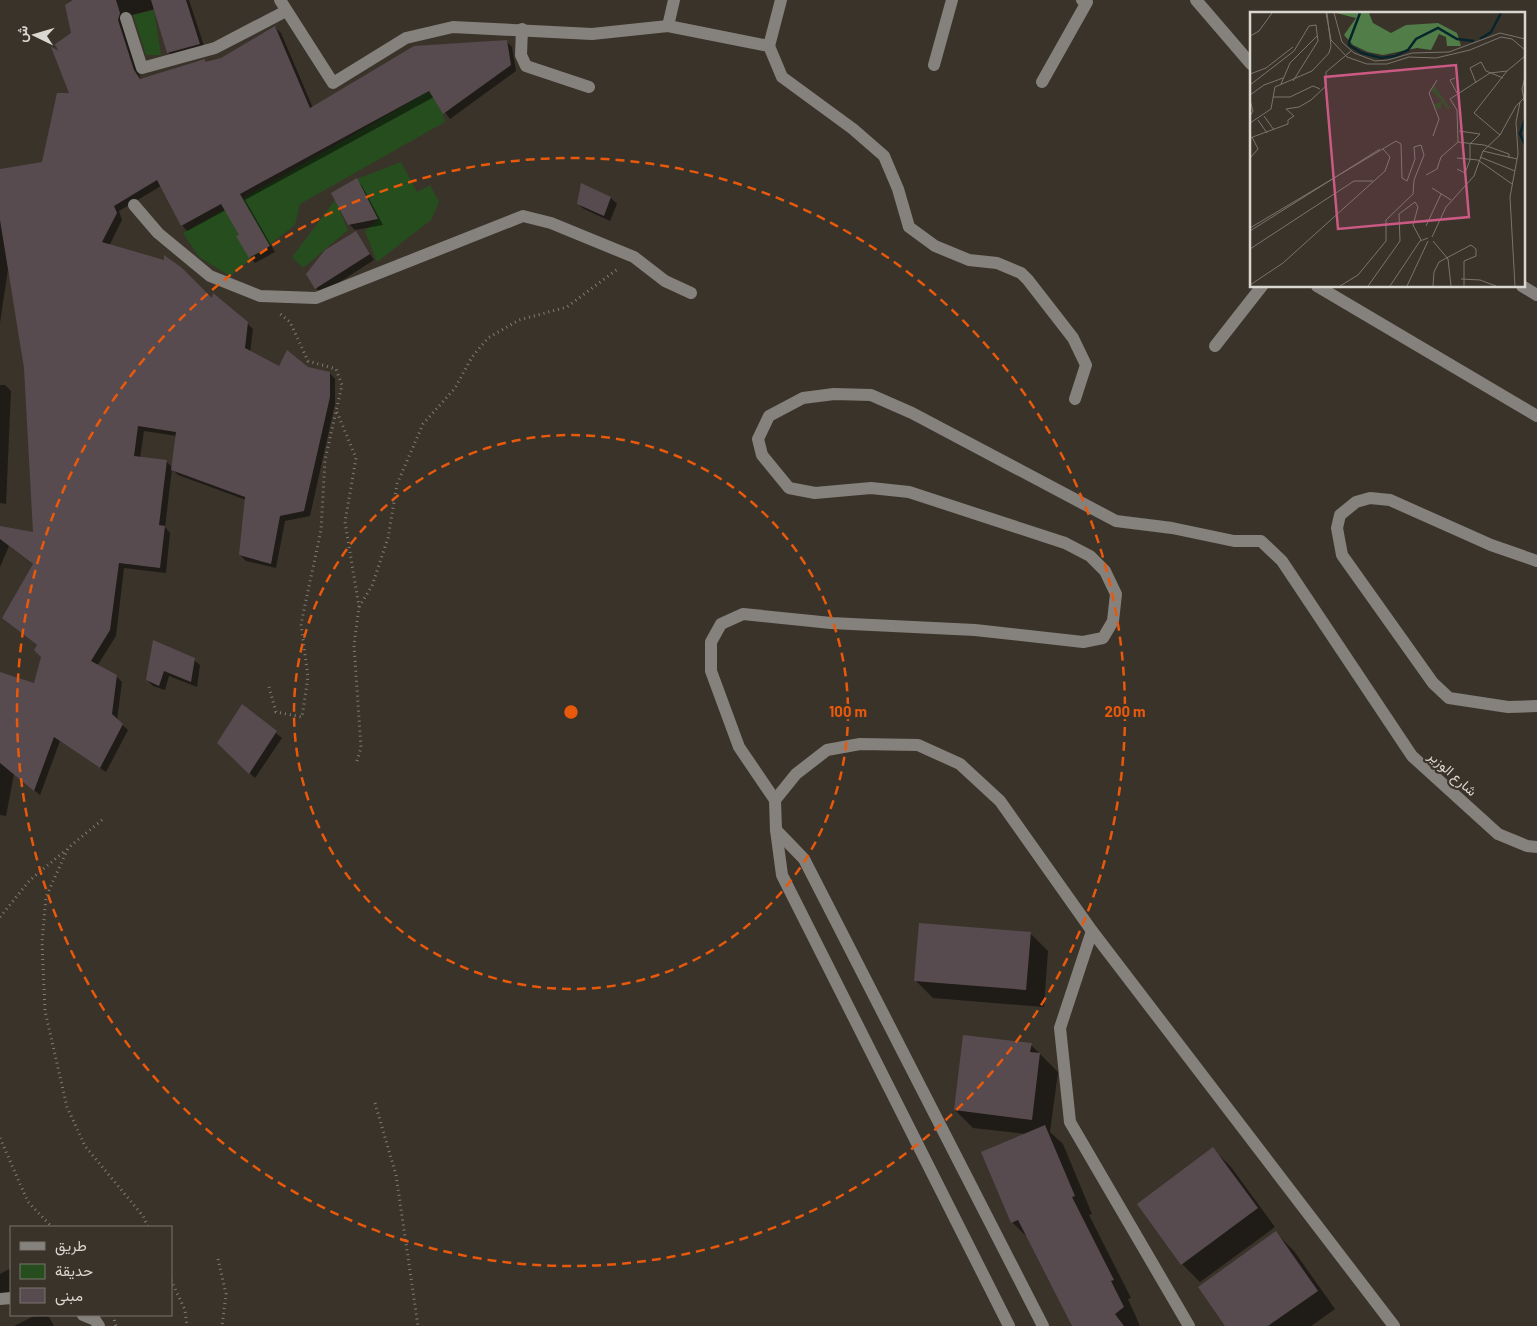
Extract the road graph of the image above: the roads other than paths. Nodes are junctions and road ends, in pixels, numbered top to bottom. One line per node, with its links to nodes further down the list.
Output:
1 (674, 0): 8 (street)
2 (781, 0): 10 (street)
3 (952, 0): 12 (street)
4 (1082, 0): 13 (street)
5 (1196, 0): 11 (street)
6 (283, 6): 7 (street); 9 (street)
7 (126, 18)
8 (668, 26): 9 (street); 10 (street)
9 (522, 29): 14 (street)
10 (769, 46): 22 (street)
11 (1250, 63)
12 (934, 65)
13 (1042, 82)
14 (589, 87)
15 (134, 205): 19 (street)
16 (1524, 287): 20 (street)
17 (1260, 288): 21 (street)
18 (1320, 288): 23 (street)
19 (691, 293)
20 (1537, 295)
21 (1215, 346)
22 (1075, 399)
23 (1537, 416)
24 (1537, 561): 25 (street)
25 (1537, 706)
26 (775, 800): 27 (street); 28 (street, شارع الوزير); 29 (street)
27 (776, 830): 32 (street); 33 (street)
28 (1537, 847)
29 (1092, 931): 34 (street); 35 (street)
30 (85, 1316): 31 (street)
31 (99, 1326)
32 (1009, 1326)
33 (1043, 1326)
34 (1190, 1326)
35 (1394, 1326)

